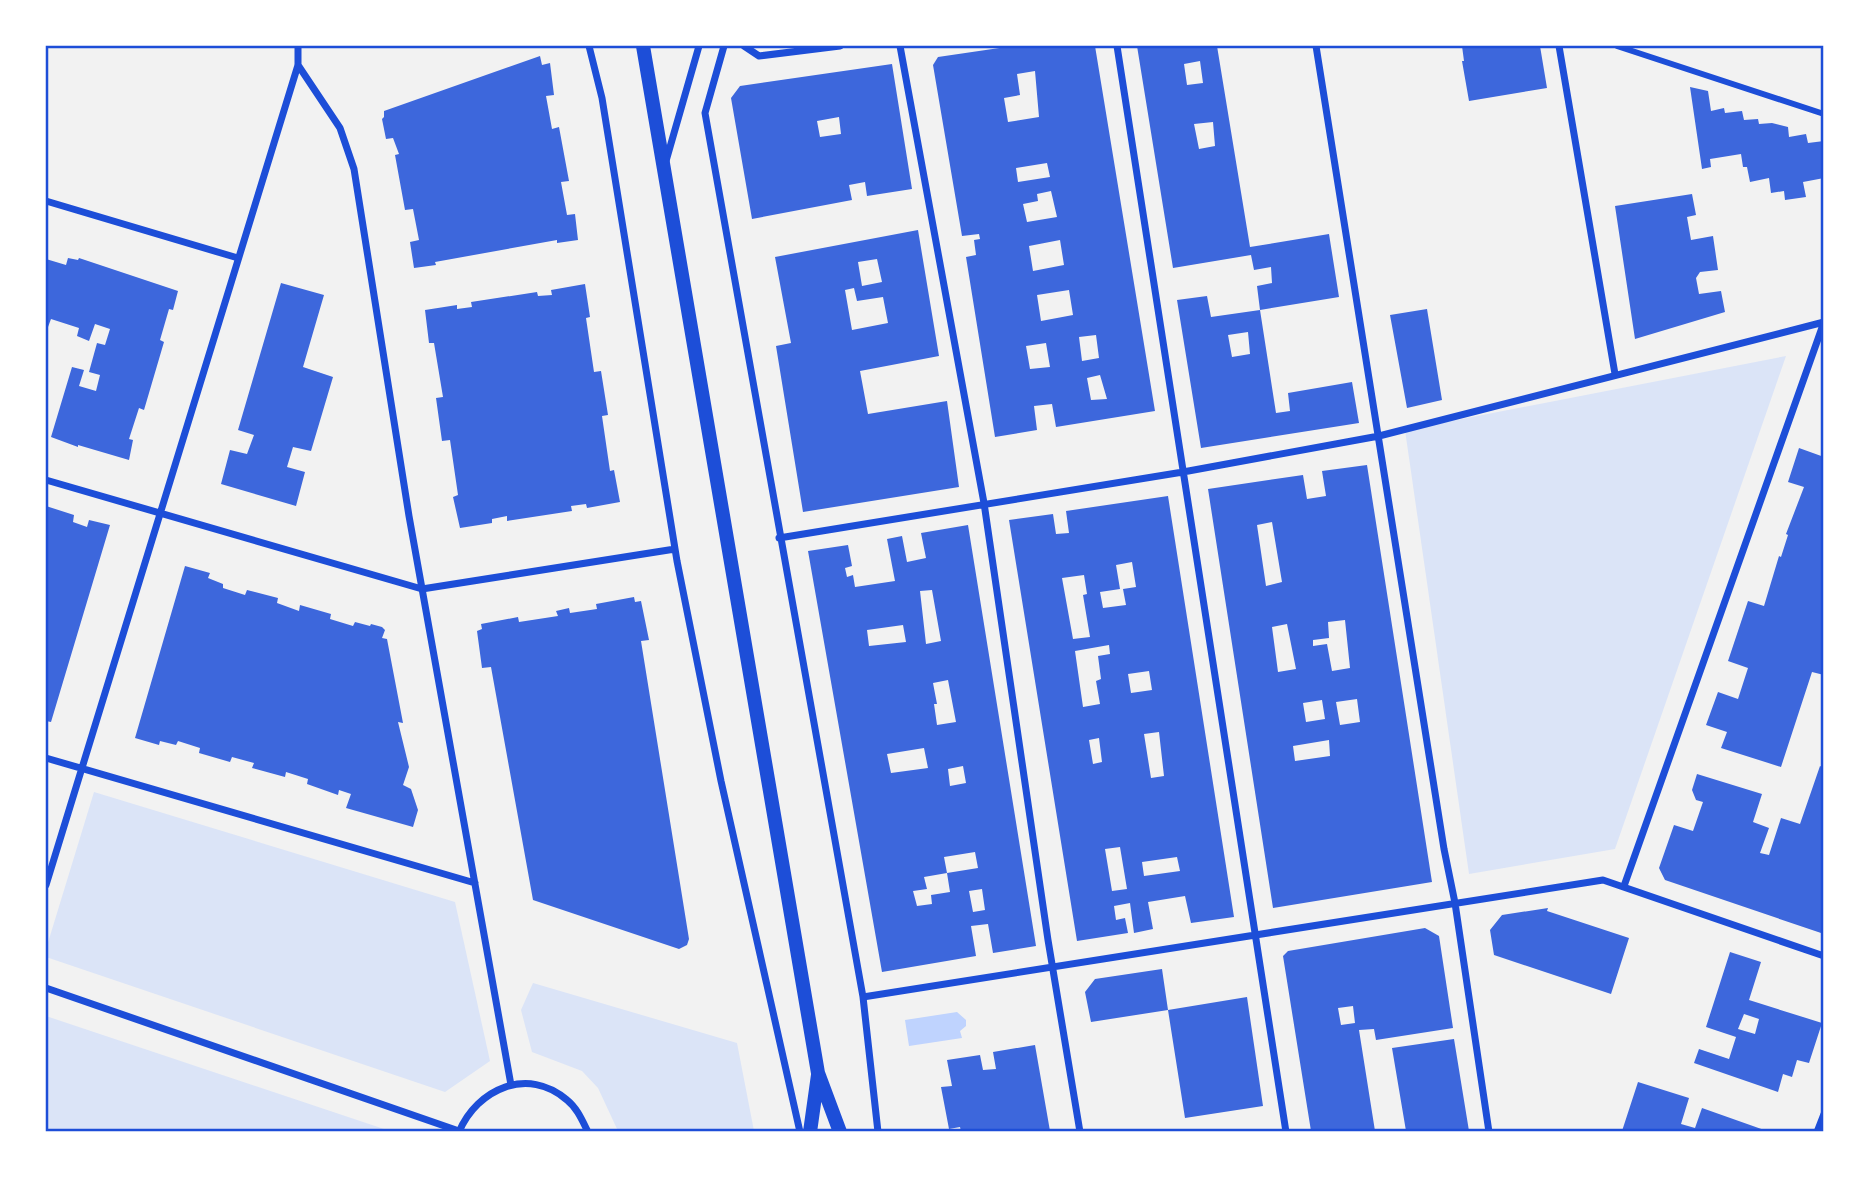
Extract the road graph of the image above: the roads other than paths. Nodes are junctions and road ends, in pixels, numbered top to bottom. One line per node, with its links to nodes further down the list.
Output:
1 (298, 46): 13 (street)
2 (589, 46): 26 (street)
3 (643, 46): 15 (main road)
4 (699, 46): 15 (street)
5 (724, 46): 25 (street)
6 (744, 46): 7 (street)
7 (840, 46)
8 (900, 46): 23 (street)
9 (1117, 46): 21 (street)
10 (1316, 46): 20 (street)
11 (1559, 46): 19 (street)
12 (1617, 46): 14 (street)
13 (298, 65): 17 (street); 27 (street)
14 (1824, 114)
15 (664, 168): 39 (main road)
16 (46, 201): 17 (street)
17 (239, 258): 24 (street)
18 (1823, 322): 19 (street); 32 (street)
19 (1615, 374): 20 (street)
20 (1379, 436): 21 (street); 33 (street)
21 (1183, 472): 23 (street); 34 (street)
22 (46, 480): 24 (street)
23 (984, 503): 25 (street); 36 (street)
24 (160, 513): 27 (street); 29 (street)
25 (779, 538): 38 (street)
26 (675, 549): 27 (street); 44 (street)
27 (422, 589): 30 (street)
28 (46, 758): 29 (street)
29 (82, 768): 30 (street); 31 (street)
30 (475, 883): 40 (street)
31 (46, 885)
32 (1624, 886): 33 (street); 35 (street)
33 (1455, 903): 34 (street); 50 (street)
34 (1256, 936): 36 (street); 49 (street)
35 (1824, 956)
36 (1053, 968): 38 (street); 48 (street)
37 (46, 988): 42 (street)
38 (863, 997): 47 (street)
39 (818, 1073): 45 (main road); 46 (main road)
40 (510, 1085): 42 (street); 43 (street)
41 (1824, 1114): 51 (street)
42 (459, 1131)
43 (588, 1132)
44 (800, 1132)
45 (810, 1132)
46 (840, 1132)
47 (878, 1132)
48 (1080, 1132)
49 (1286, 1132)
50 (1489, 1132)
51 (1817, 1132)

